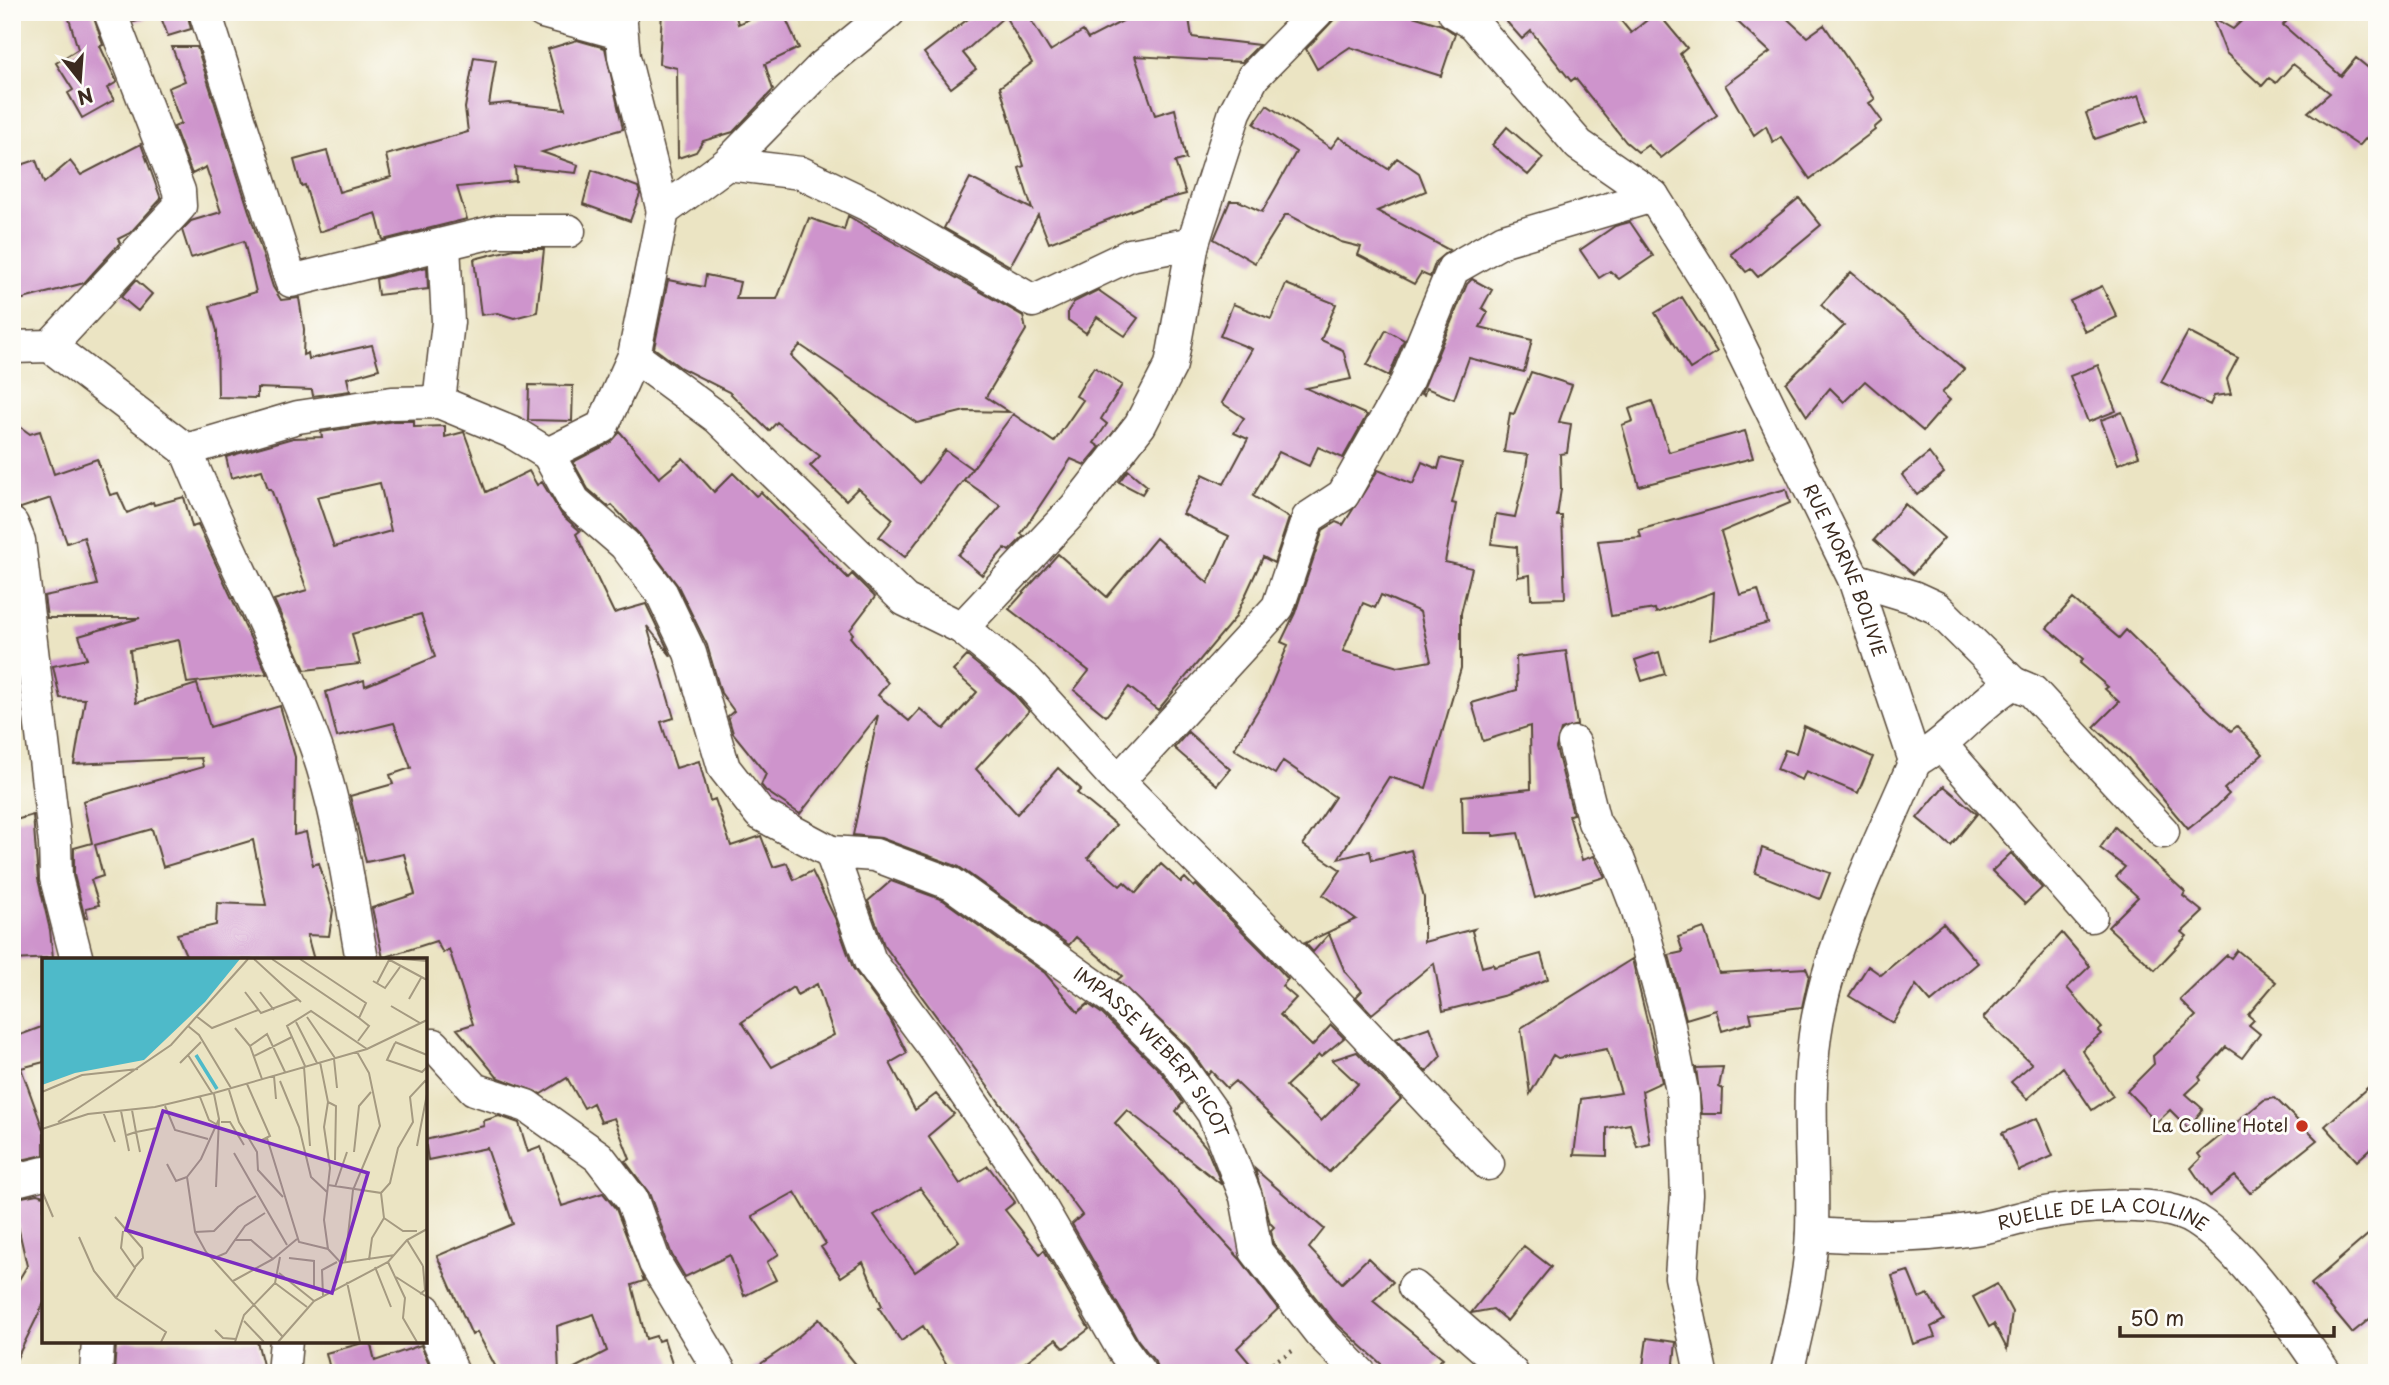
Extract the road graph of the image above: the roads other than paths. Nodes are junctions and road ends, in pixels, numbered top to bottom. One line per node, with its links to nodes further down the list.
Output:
1 (110, 12): 14 (street)
2 (205, 12): 13 (street)
3 (544, 12): 7 (street)
4 (890, 12): 8 (street)
5 (1317, 12): 12 (street)
6 (1454, 12): 9 (street, RUE MORNE BOLIVIE)
7 (620, 22): 10 (street)
8 (727, 164): 10 (street); 12 (street)
9 (1653, 196): 21 (street, RUE MORNE BOLIVIE); 26 (street)
10 (663, 211): 16 (street)
11 (569, 232): 13 (street)
12 (1193, 243): 22 (street)
13 (444, 245): 17 (street)
14 (50, 346): 15 (street); 18 (street)
15 (12, 347)
16 (634, 356): 19 (street); 22 (street)
17 (439, 402): 18 (street); 19 (street)
18 (186, 450): 31 (street)
19 (548, 454): 28 (street)
20 (12, 524): 30 (street)
21 (1854, 579): 23 (street); 25 (street, RUE MORNE BOLIVIE)
22 (962, 628): 26 (street)
23 (2013, 683): 25 (street); 27 (street)
24 (1574, 743): 48 (street)
25 (1928, 753): 29 (street); 36 (street)
26 (1118, 781): 33 (street)
27 (2163, 832)
28 (831, 852): 45 (street); 46 (street, IMPASSE WEBERT SICOT)
29 (2091, 916)
30 (76, 958)
31 (362, 958)
32 (427, 1046): 44 (street)
33 (1489, 1164)
34 (42, 1174): 35 (street)
35 (12, 1181)
36 (1812, 1234): 49 (street); 50 (street, RUELLE DE LA COLLINE)
37 (1414, 1287): 47 (street)
38 (427, 1314): 43 (street)
39 (98, 1343): 41 (street)
40 (286, 1343): 42 (street)
41 (96, 1373)
42 (283, 1373)
43 (453, 1373)
44 (721, 1373)
45 (1140, 1373)
46 (1360, 1373)
47 (1512, 1373)
48 (1701, 1373)
49 (1787, 1373)
50 (2325, 1373)

